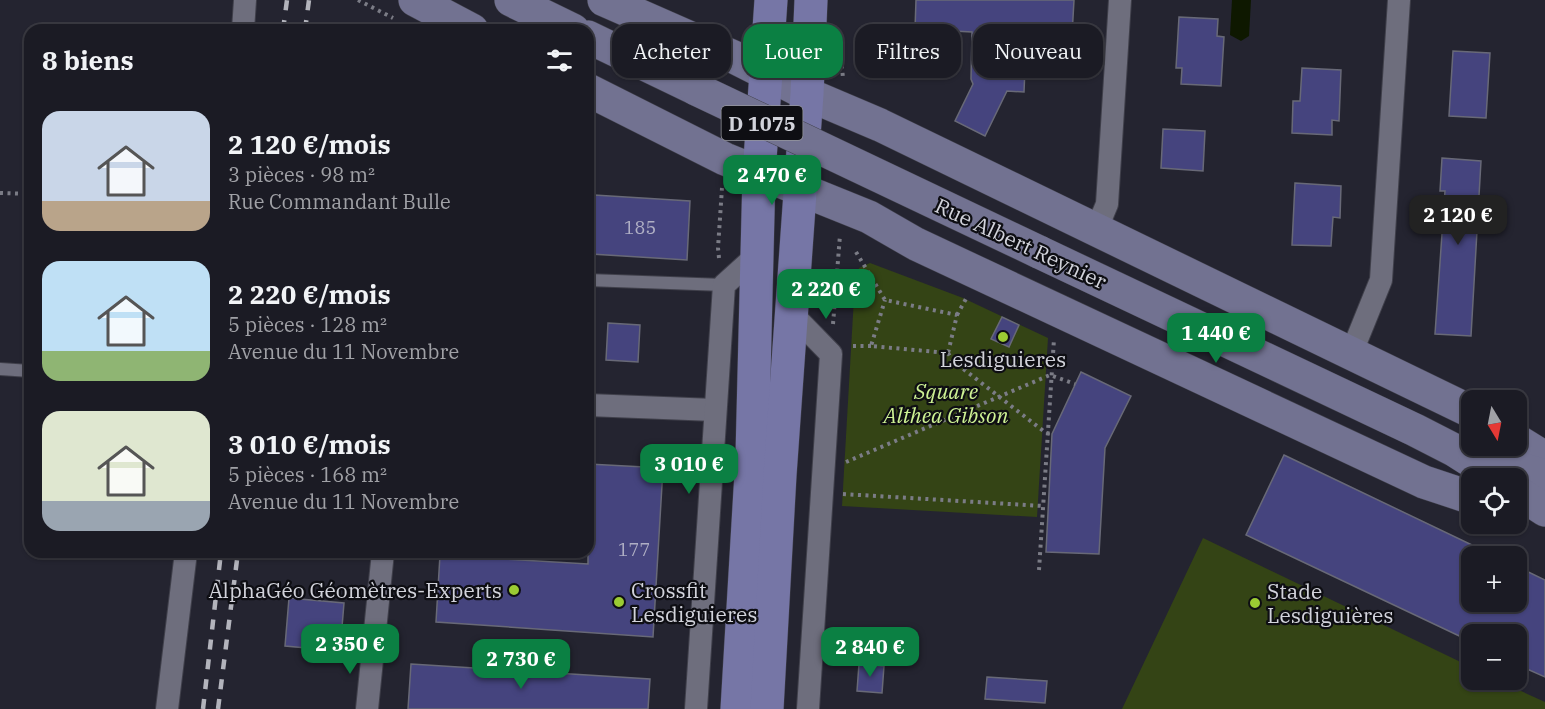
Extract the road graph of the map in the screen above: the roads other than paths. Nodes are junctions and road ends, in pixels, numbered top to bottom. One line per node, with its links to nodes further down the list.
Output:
1 (245, 0): 9 (street)
2 (511, 0): 11 (main road)
3 (604, 0): 14 (main road)
4 (771, 0): 12 (main road, D 1075)
5 (811, 0): 18 (main road, D 1075)
6 (1120, 0): 21 (street)
7 (1399, 0): 26 (street)
8 (405, 10): 10 (main road)
9 (243, 24)
10 (452, 24)
11 (561, 24)
12 (769, 24)
13 (594, 40): 33 (main road, Rue Albert Reynier, bridge)
14 (743, 62)
15 (765, 78): 19 (main road, D 1075)
16 (776, 78): 18 (main road)
17 (594, 93): 19 (main road)
18 (807, 94): 20 (main road, D 1075); 21 (main road)
19 (759, 174): 20 (main road); 22 (main road, D 1075)
20 (802, 190): 25 (main road, D 1075); 37 (main road)
21 (1097, 228): 26 (main road)
22 (757, 255): 24 (street); 47 (main road, D 1075)
23 (594, 280): 24 (lane)
24 (724, 285): 31 (street)
25 (791, 313): 48 (main road, D 1075); 49 (street)
26 (1351, 354): 30 (main road)
27 (0, 369): 28 (lane)
28 (24, 371)
29 (594, 405): 31 (street)
30 (1461, 407)
31 (714, 410): 46 (street)
32 (1527, 447): 34 (main road)
33 (1454, 450): 35 (main road, Rue Albert Reynier); 36 (main road, Rue Albert Reynier)
34 (1545, 458)
35 (1482, 468)
36 (1545, 476)
37 (1461, 494)
38 (1527, 498): 39 (main road)
39 (1545, 510)
40 (1527, 518): 41 (main road)
41 (1545, 524)
42 (185, 558): 44 (street)
43 (382, 558): 45 (street)
44 (167, 709)
45 (367, 709)
46 (696, 709)
47 (737, 709)
48 (767, 709)
49 (808, 709)

